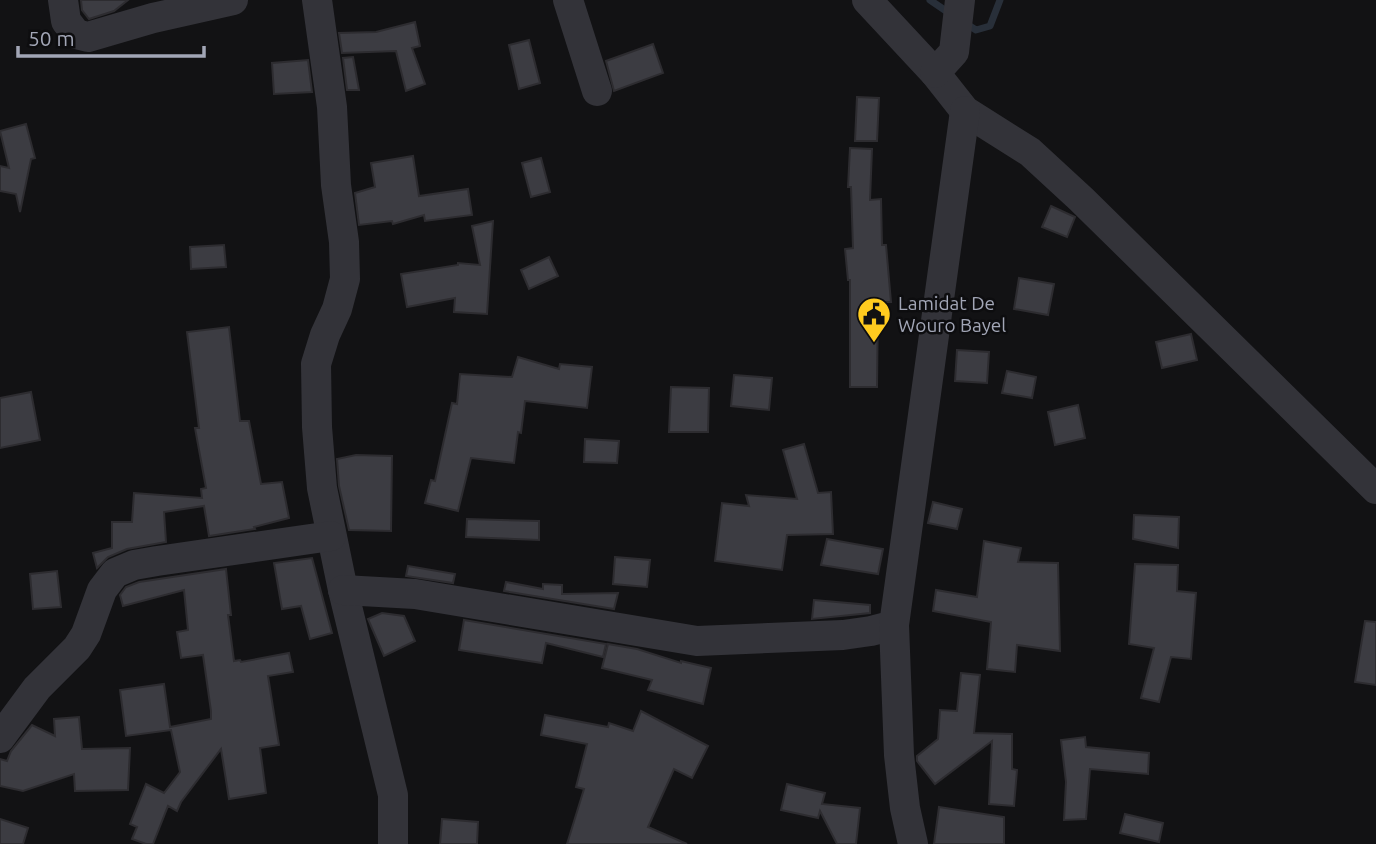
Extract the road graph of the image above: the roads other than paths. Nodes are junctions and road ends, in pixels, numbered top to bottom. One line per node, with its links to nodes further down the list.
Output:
1 (63, 0): 2 (street)
2 (233, 0)
3 (317, 0): 11 (street)
4 (568, 0): 8 (street)
5 (867, 0): 7 (street)
6 (960, 3): 7 (street)
7 (945, 63): 9 (street)
8 (597, 91)
9 (965, 111): 10 (street); 13 (street)
10 (1371, 476)
11 (331, 536): 12 (street); 14 (street)
12 (343, 590): 13 (street); 15 (street)
13 (894, 625): 16 (street)
14 (0, 738)
15 (393, 844)
16 (913, 844)

